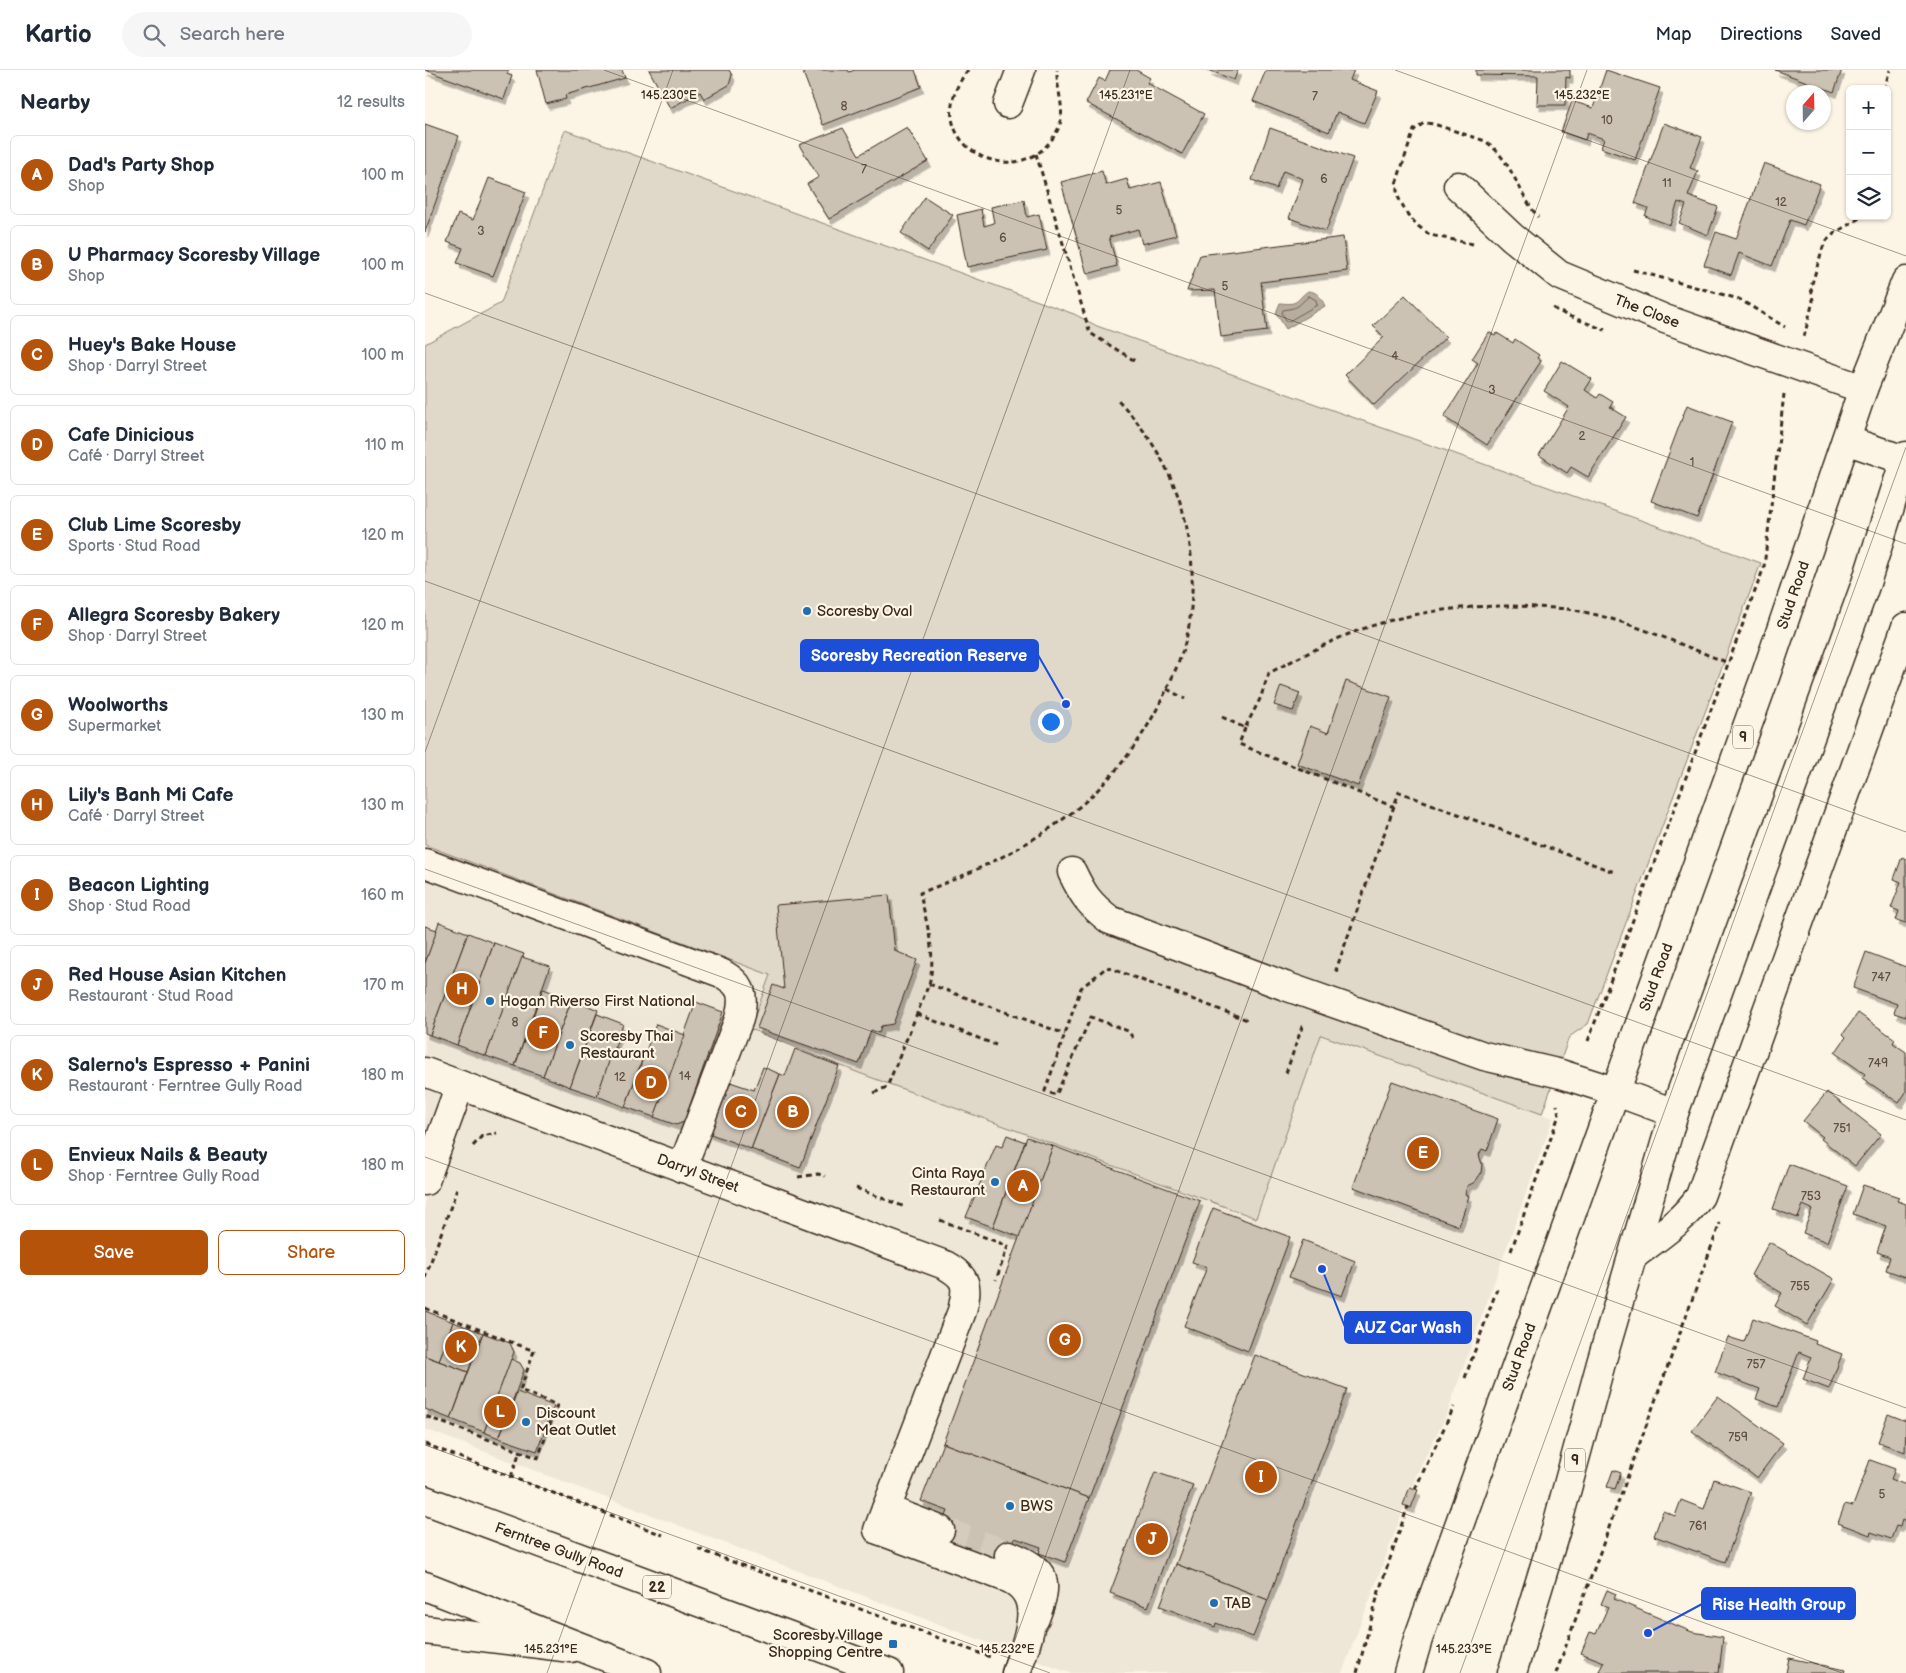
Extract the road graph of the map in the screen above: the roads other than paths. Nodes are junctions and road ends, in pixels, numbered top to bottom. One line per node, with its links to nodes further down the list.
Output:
1 (1021, 70): 2 (main road)
2 (1008, 104)
3 (1458, 186): 5 (main road, The Close)
4 (1906, 281): 5 (main road, Stud Road / 9)
5 (1863, 389): 6 (main road, Stud Road / 9)
6 (1846, 440): 7 (main road); 13 (main road, Stud Road / 9)
7 (1905, 459): 14 (main road, 9)
8 (1906, 627): 17 (main road)
9 (425, 863): 15 (main road)
10 (1072, 872): 13 (main road)
11 (425, 1072): 12 (main road, Darryl Street)
12 (460, 1085): 15 (main road, Darryl Street); 16 (main road)
13 (1614, 1091): 14 (main road); 30 (main road, Stud Road / 9)
14 (1675, 1113): 17 (main road, 9)
15 (682, 1168): 19 (main road, Darryl Street)
16 (425, 1181)
17 (1634, 1255): 27 (main road, 9)
18 (425, 1500): 29 (main road, Ferntree Gully Road / 22)
19 (881, 1520): 20 (main road); 24 (main road)
20 (940, 1530)
21 (1009, 1555): 24 (main road)
22 (425, 1586): 25 (main road)
23 (425, 1630): 25 (main road)
24 (1027, 1640): 26 (main road)
25 (590, 1651): 28 (main road)
26 (1005, 1666)
27 (1514, 1670)
28 (647, 1673)
29 (889, 1673)
30 (1408, 1673)

